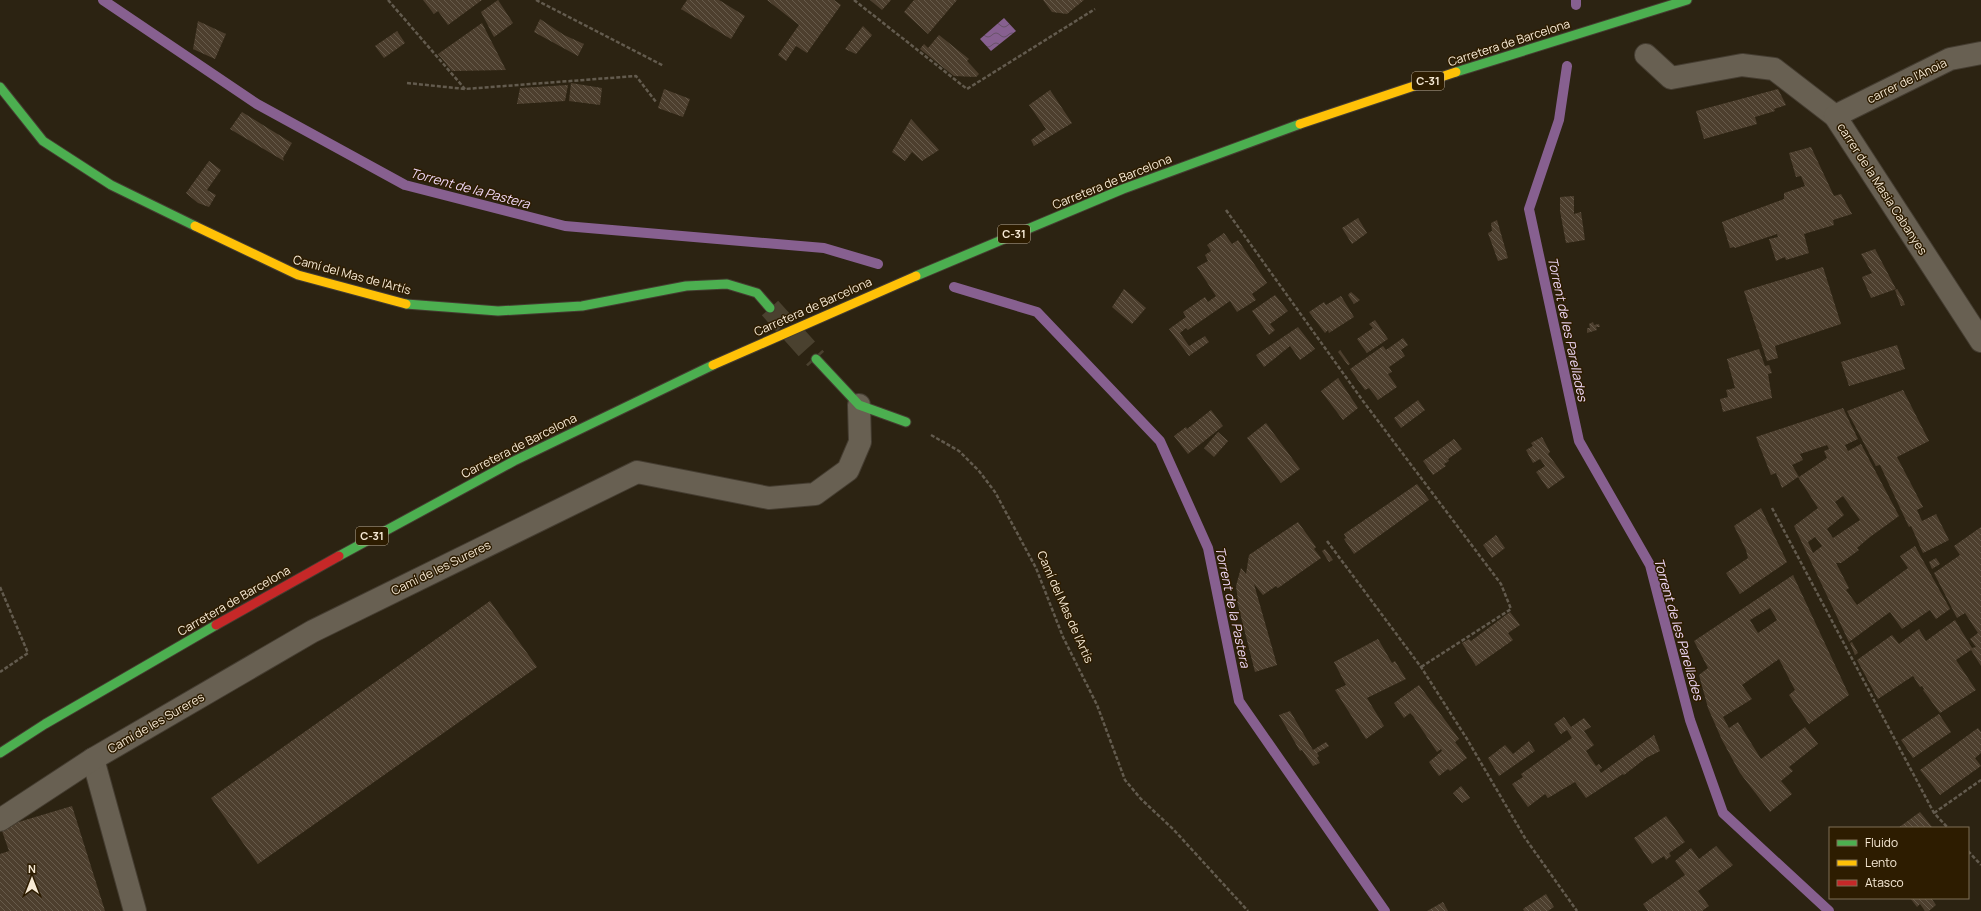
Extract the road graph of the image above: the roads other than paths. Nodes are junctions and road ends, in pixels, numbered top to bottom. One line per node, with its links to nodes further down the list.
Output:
1 (1687, 0): 11 (main road, Carretera de Barcelona / C-31)
2 (1981, 53): 5 (street, carrer de l'Anoia)
3 (1646, 55): 5 (street, carrer de la Masia Cabanyes)
4 (0, 87): 6 (main road, Camí del Mas de l'Artís)
5 (1835, 116): 7 (street, carrer de la Masia Cabanyes)
6 (770, 308)
7 (1981, 341)
8 (816, 359): 9 (main road)
9 (859, 405): 10 (main road); 12 (street, Camí de les Sureres)
10 (906, 422)
11 (0, 753)
12 (93, 759): 13 (street, Camí de les Sureres); 14 (street)
13 (0, 820)
14 (136, 911)

